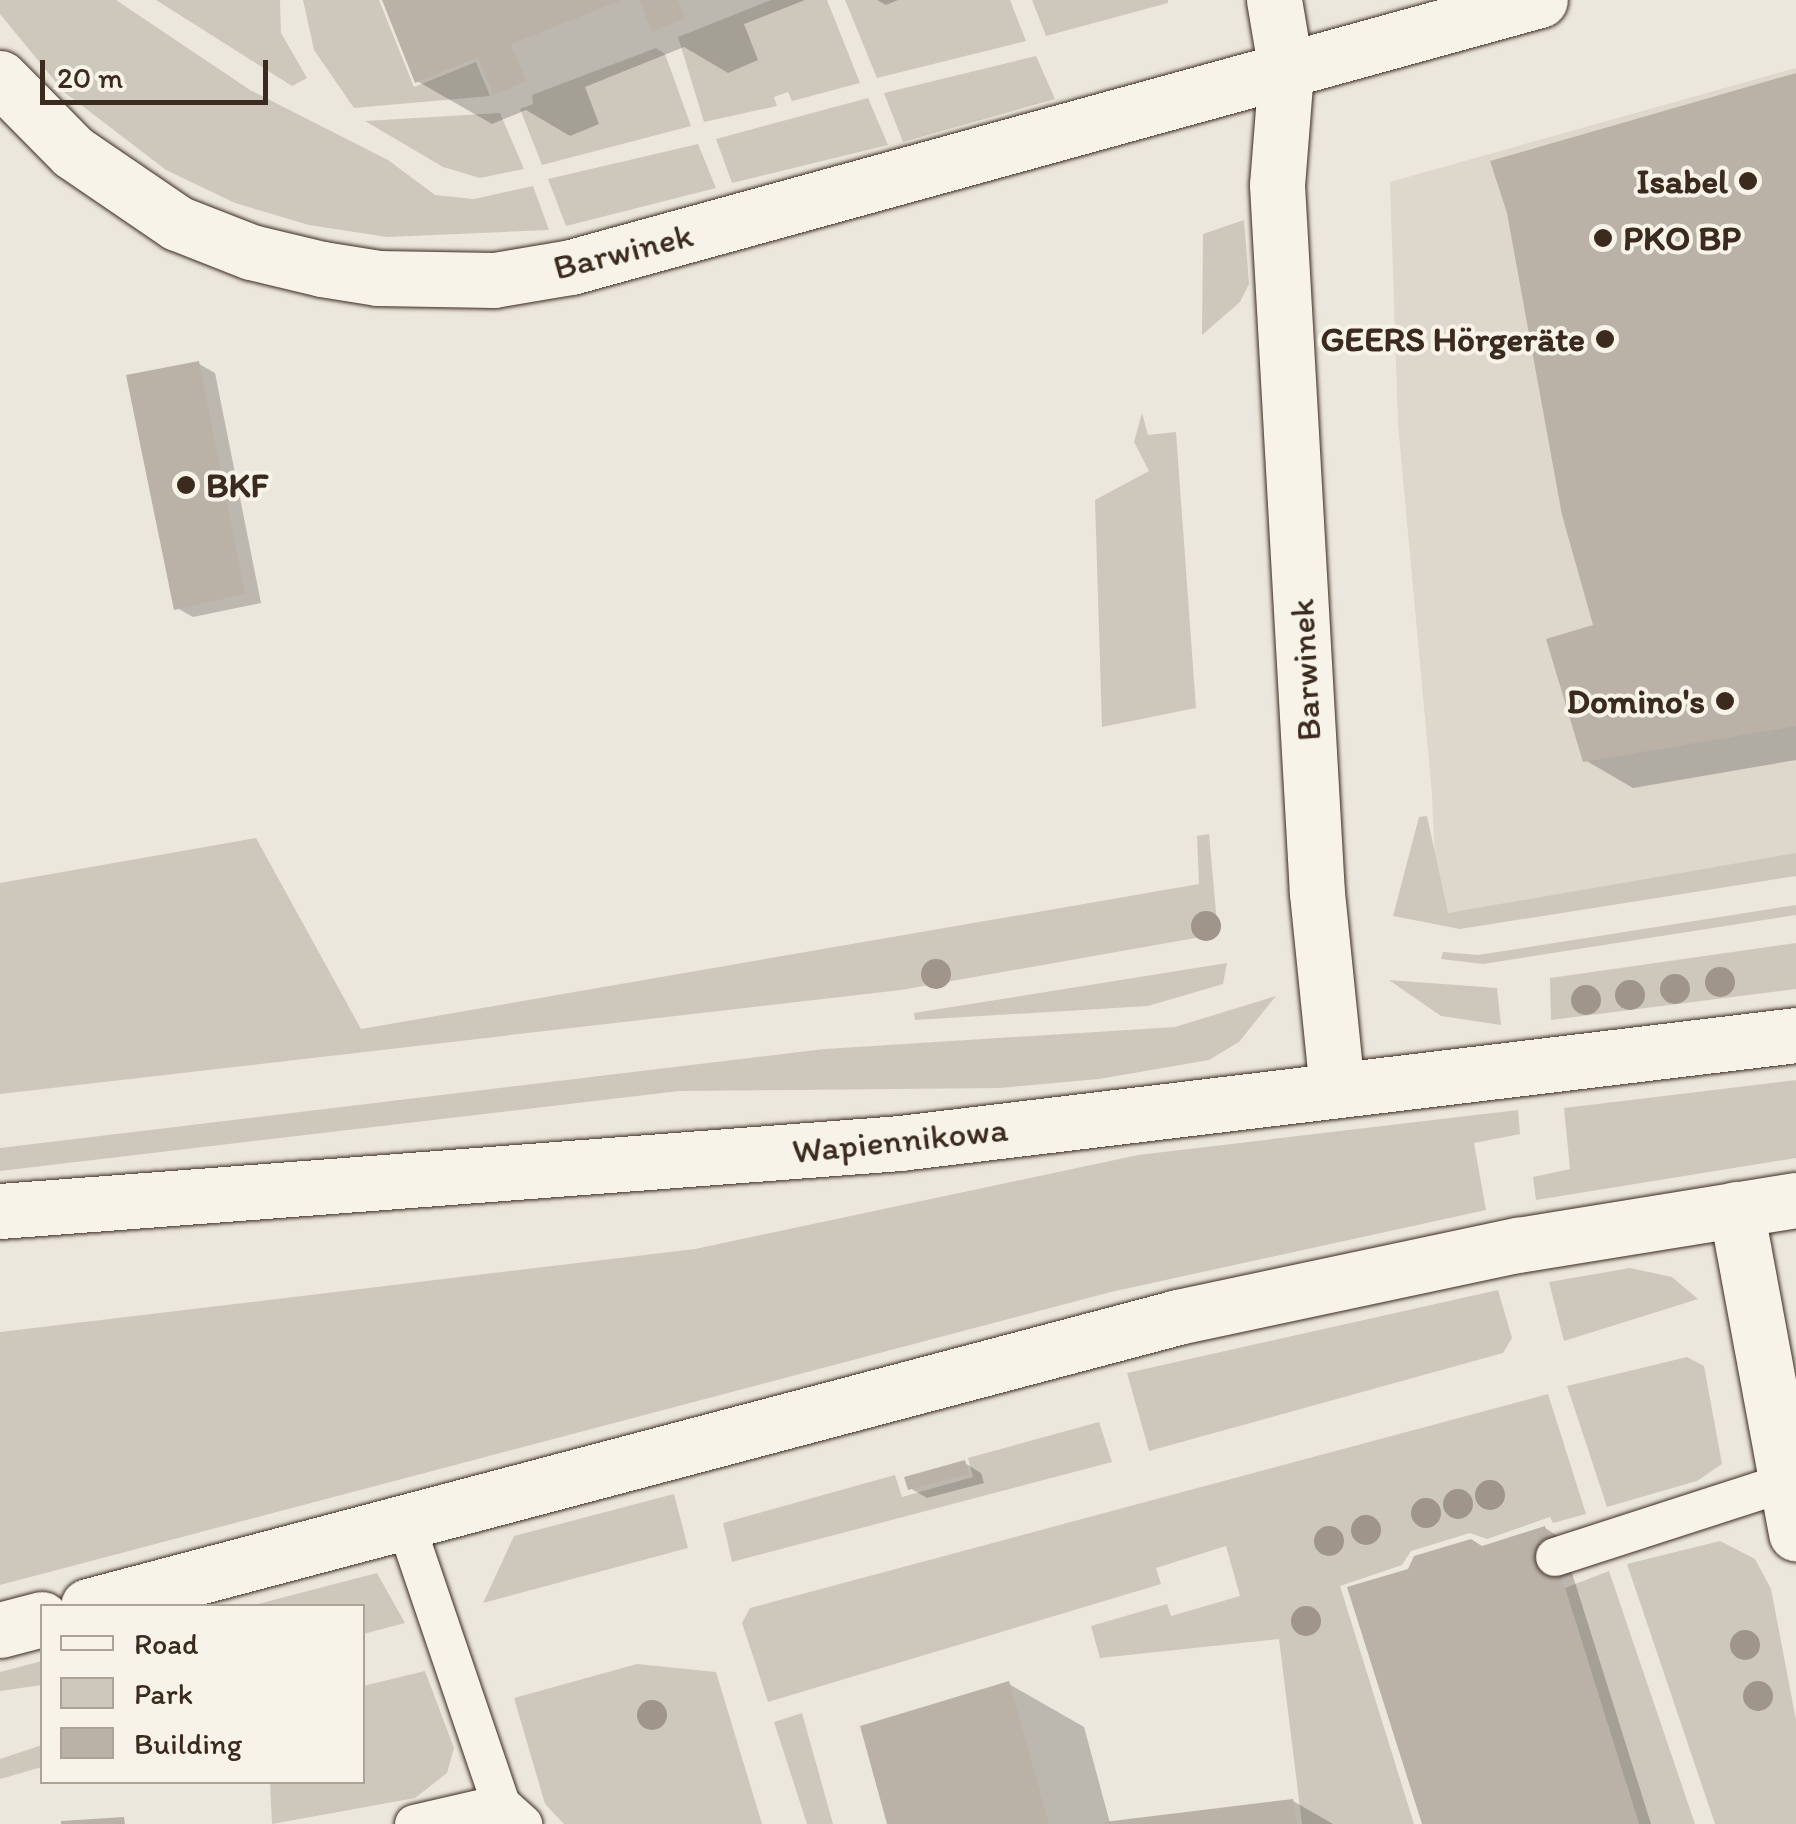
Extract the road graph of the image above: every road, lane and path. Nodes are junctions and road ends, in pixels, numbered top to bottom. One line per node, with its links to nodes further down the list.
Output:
1 (1274, 0): 3 (main road, Barwinek)
2 (1540, 0): 3 (main road)
3 (1286, 71): 4 (main road, Barwinek); 6 (main road, Barwinek)
4 (0, 78)
5 (1796, 1036): 6 (main road, Wapiennikowa)
6 (1337, 1088): 9 (main road, Wapiennikowa)
7 (1796, 1200): 8 (main road)
8 (1736, 1209): 10 (main road); 11 (main road)
9 (9, 1214)
10 (1791, 1507): 12 (lane)
11 (405, 1522): 13 (main road); 16 (lane)
12 (1555, 1557)
13 (96, 1604)
14 (40, 1620): 15 (main road)
15 (0, 1630)
16 (512, 1814): 17 (lane)
17 (414, 1824)

